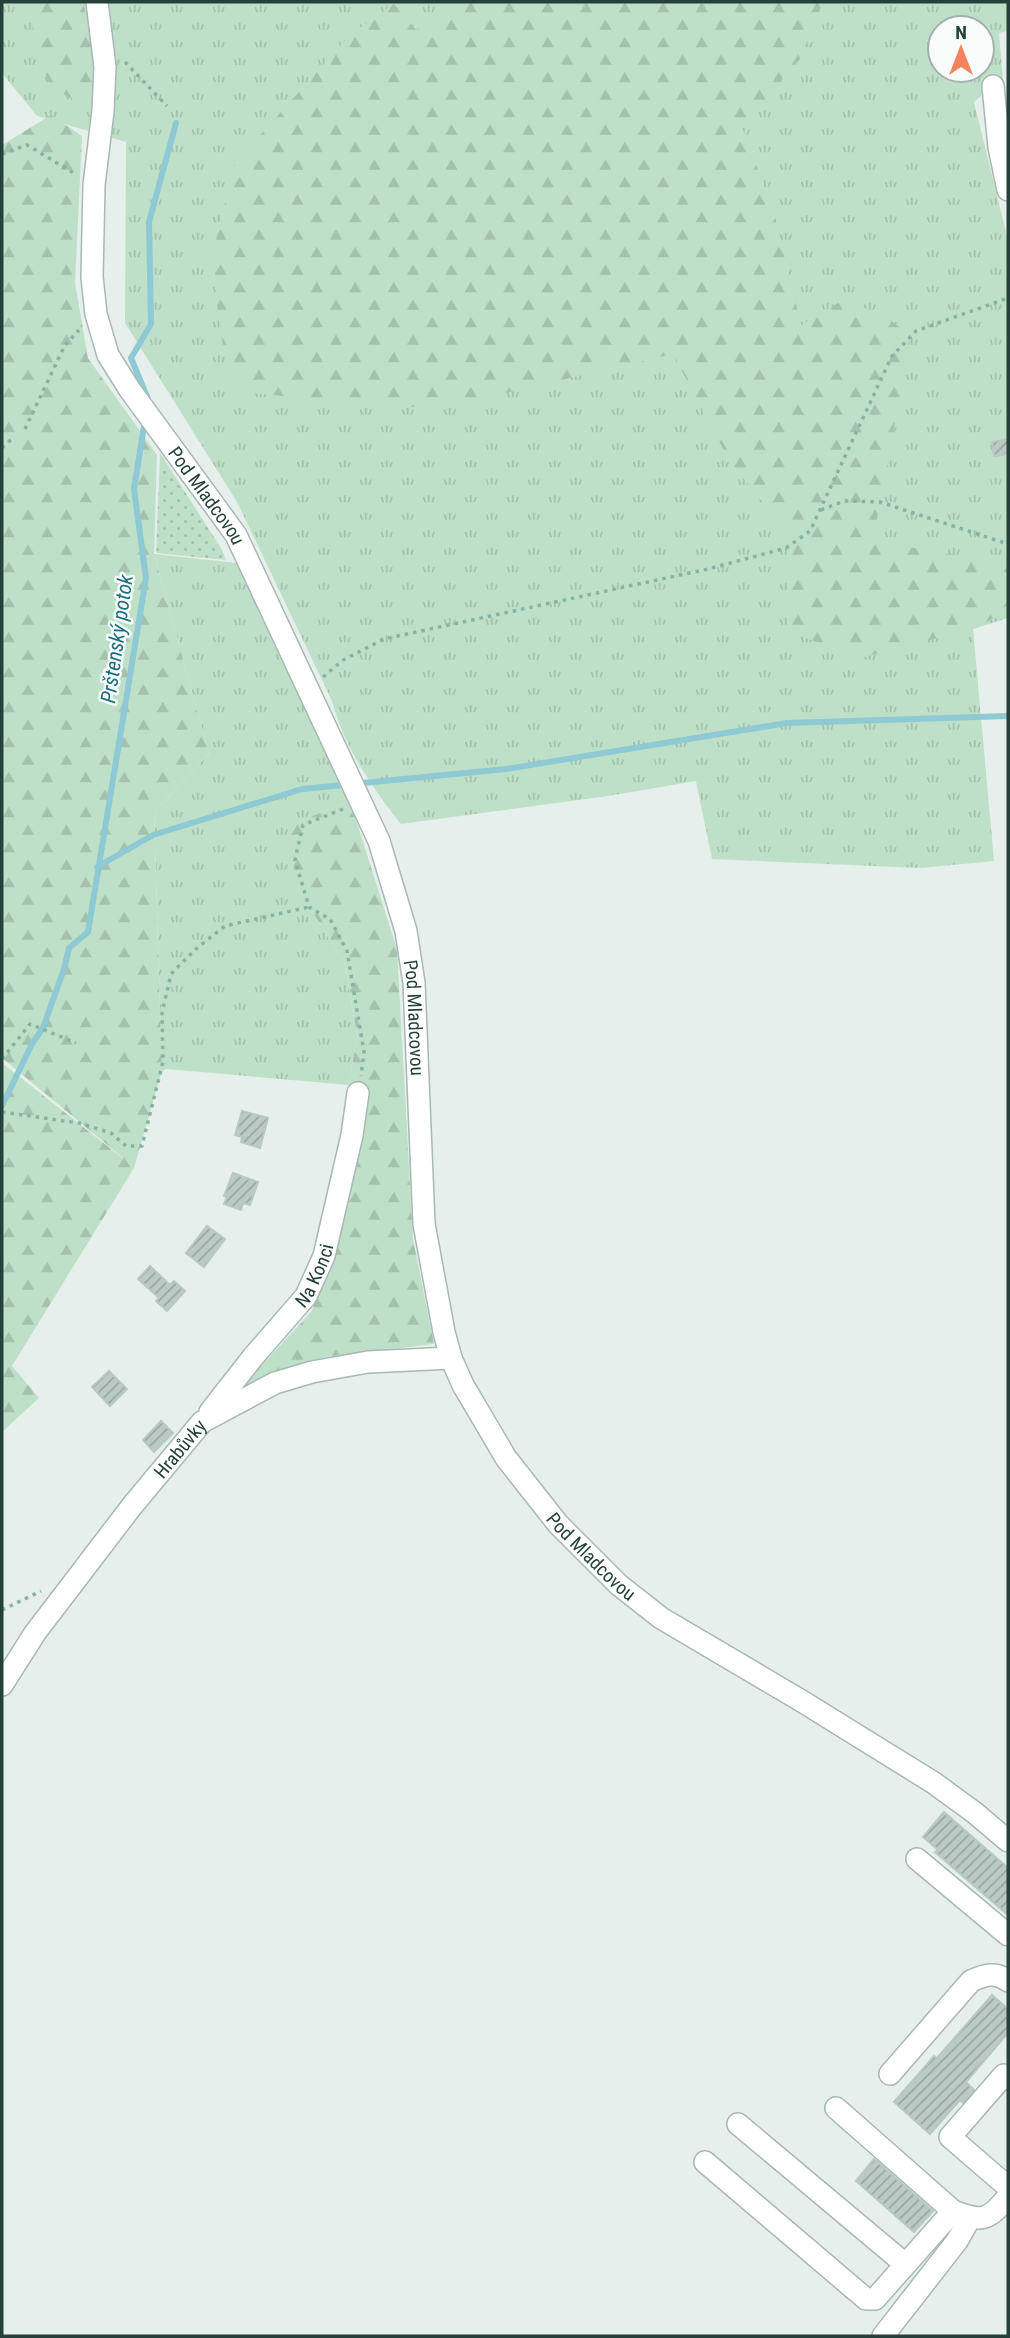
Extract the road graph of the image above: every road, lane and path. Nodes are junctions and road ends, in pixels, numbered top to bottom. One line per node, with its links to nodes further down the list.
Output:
1 (97, 2): 2 (street, Pod Mladcovou)
2 (104, 54): 4 (path); 6 (street, Pod Mladcovou)
3 (993, 86): 7 (street)
4 (167, 106)
5 (2, 154): 6 (path)
6 (94, 185): 9 (street, Pod Mladcovou)
7 (1008, 190)
8 (1008, 298): 13 (path)
9 (96, 314): 10 (path); 15 (street, Pod Mladcovou)
10 (25, 429)
11 (14, 437): 12 (path)
12 (2, 448)
13 (820, 511): 14 (path); 15 (path)
14 (1008, 544)
15 (308, 690): 16 (street, Pod Mladcovou)
16 (361, 802): 17 (path); 22 (street, Pod Mladcovou)
17 (309, 907): 20 (path); 21 (path)
18 (76, 1043): 19 (path)
19 (2, 1059)
20 (358, 1093): 23 (street, Na Konci)
21 (3, 1112)
22 (451, 1358): 23 (street, Hrabůvky); 25 (street, Pod Mladcovou)
23 (202, 1422): 24 (street, Hrabůvky)
24 (2, 1685)
25 (1008, 1841)
26 (917, 1859): 27 (street)
27 (1008, 1936)
28 (1008, 1981): 29 (street)
29 (890, 2074)
30 (1007, 2074): 34 (street)
31 (836, 2108): 36 (street)
32 (738, 2123): 37 (street)
33 (705, 2162): 37 (street)
34 (1008, 2187)
35 (1008, 2197): 36 (street)
36 (961, 2214): 37 (street); 38 (street)
37 (905, 2264)
38 (883, 2336)

